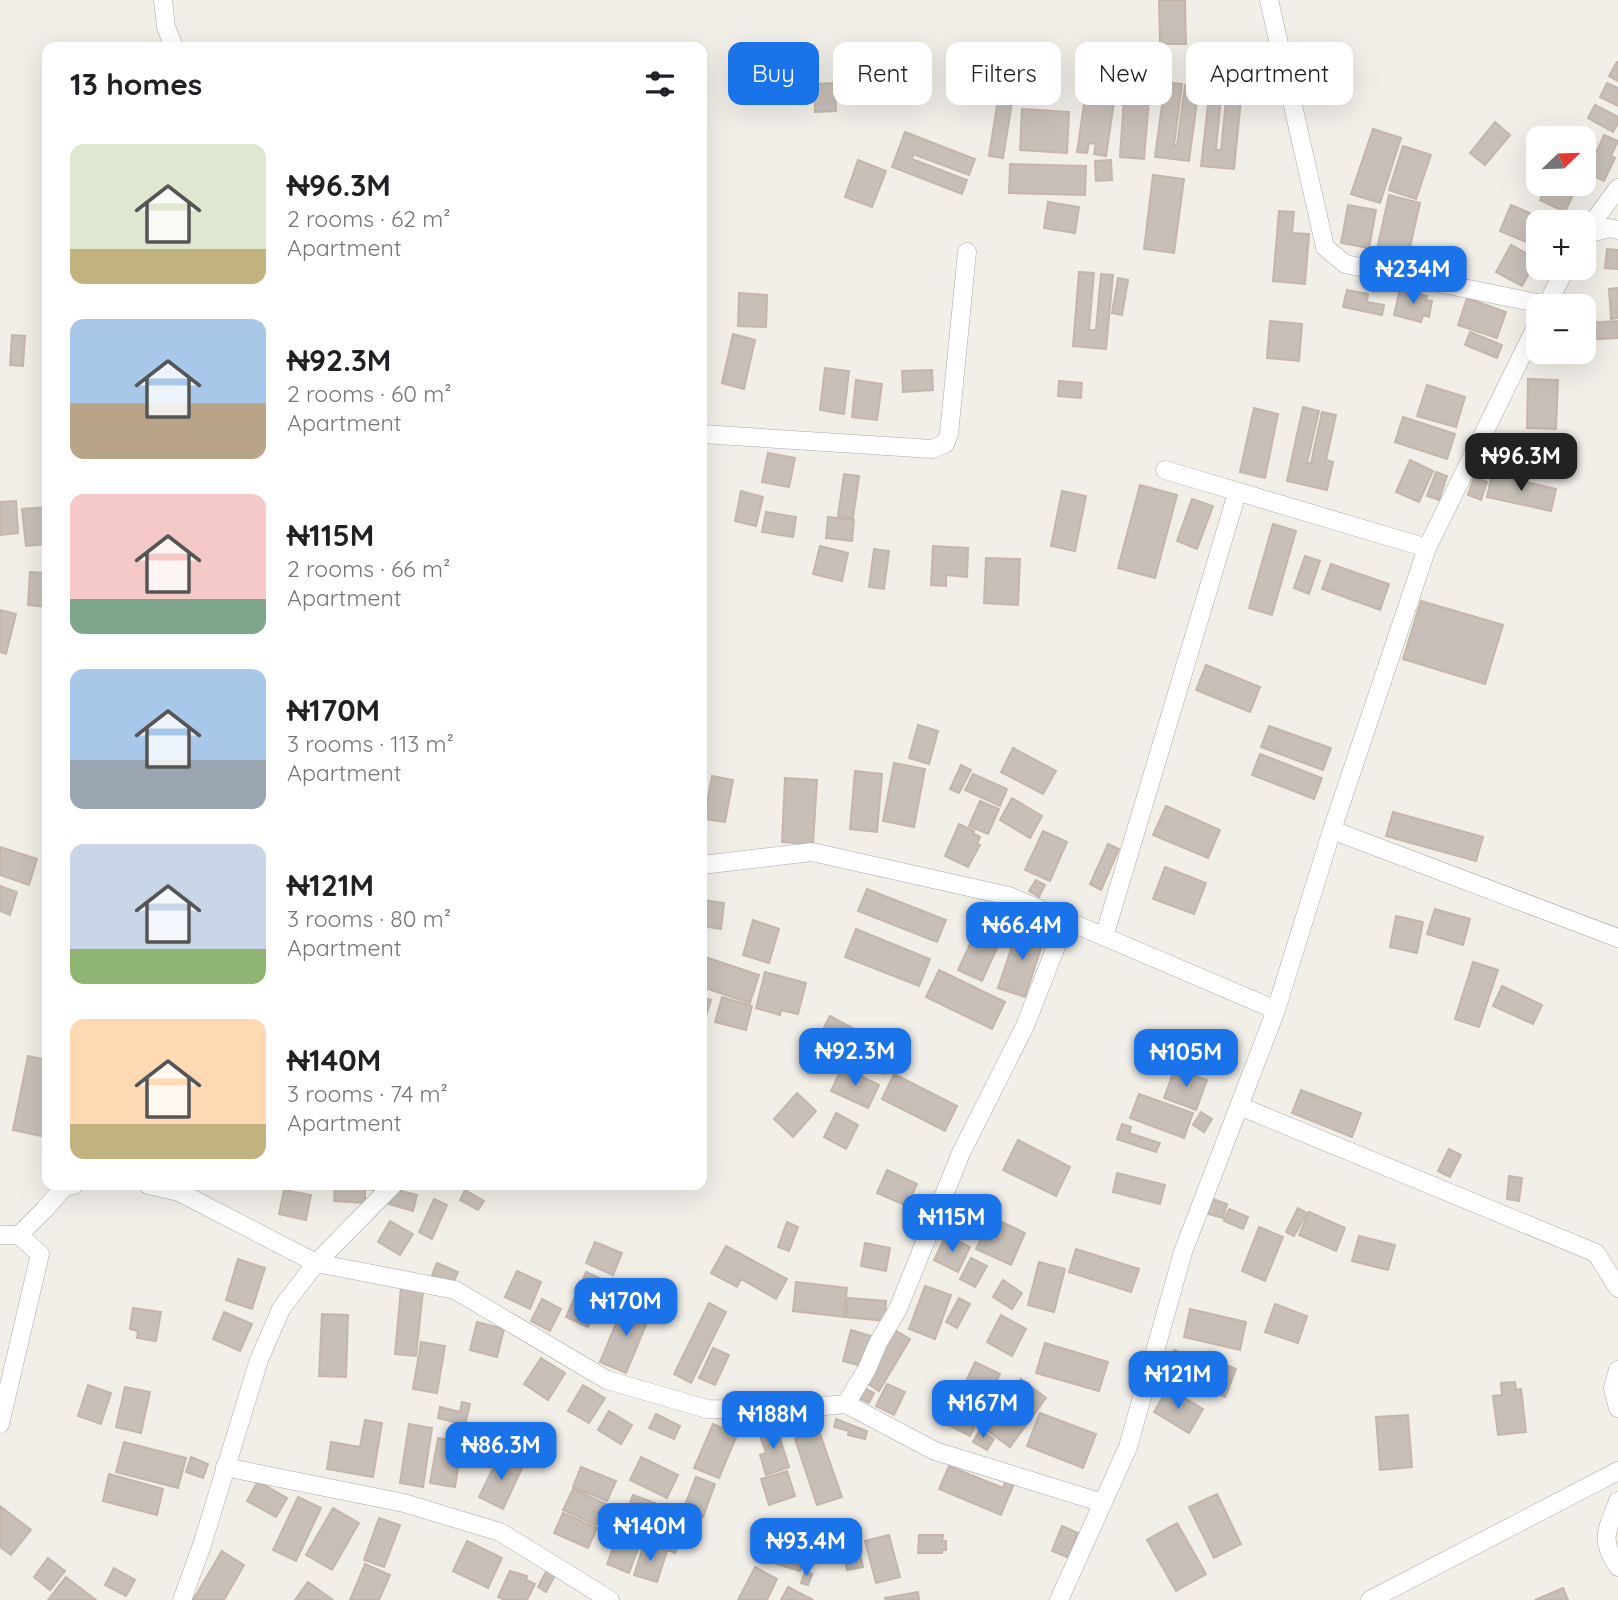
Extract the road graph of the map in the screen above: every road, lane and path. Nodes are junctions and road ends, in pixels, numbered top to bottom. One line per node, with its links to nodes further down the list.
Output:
1 (163, 0): 3 (street)
2 (1269, 0): 9 (street)
3 (172, 42)
4 (1618, 188): 5 (street)
5 (1596, 218)
6 (1618, 230): 7 (street)
7 (1596, 231)
8 (967, 252): 11 (street)
9 (1526, 302)
10 (1526, 347): 14 (street)
11 (707, 434)
12 (1165, 470): 13 (street)
13 (1237, 493): 14 (street); 18 (street)
14 (1427, 548): 15 (street)
15 (1332, 830): 19 (street); 20 (street)
16 (707, 864): 17 (street)
17 (1066, 920): 18 (street); 30 (street)
18 (1104, 937): 20 (street)
19 (1618, 939)
20 (1276, 1010): 21 (street)
21 (1239, 1106): 28 (street); 36 (street)
22 (62, 1190): 26 (street)
23 (185, 1190): 27 (street)
24 (388, 1190): 27 (street)
25 (0, 1235): 26 (street)
26 (19, 1235): 32 (street)
27 (316, 1263): 30 (street); 33 (street)
28 (1618, 1288)
29 (1618, 1370): 31 (street)
30 (846, 1404): 36 (street)
31 (1618, 1408)
32 (1, 1418)
33 (225, 1467): 38 (street); 39 (street)
34 (1618, 1471): 41 (street)
35 (1618, 1502): 37 (street)
36 (1103, 1503): 40 (street)
37 (1618, 1567)
38 (182, 1600)
39 (610, 1600)
40 (1059, 1600)
41 (1370, 1600)

